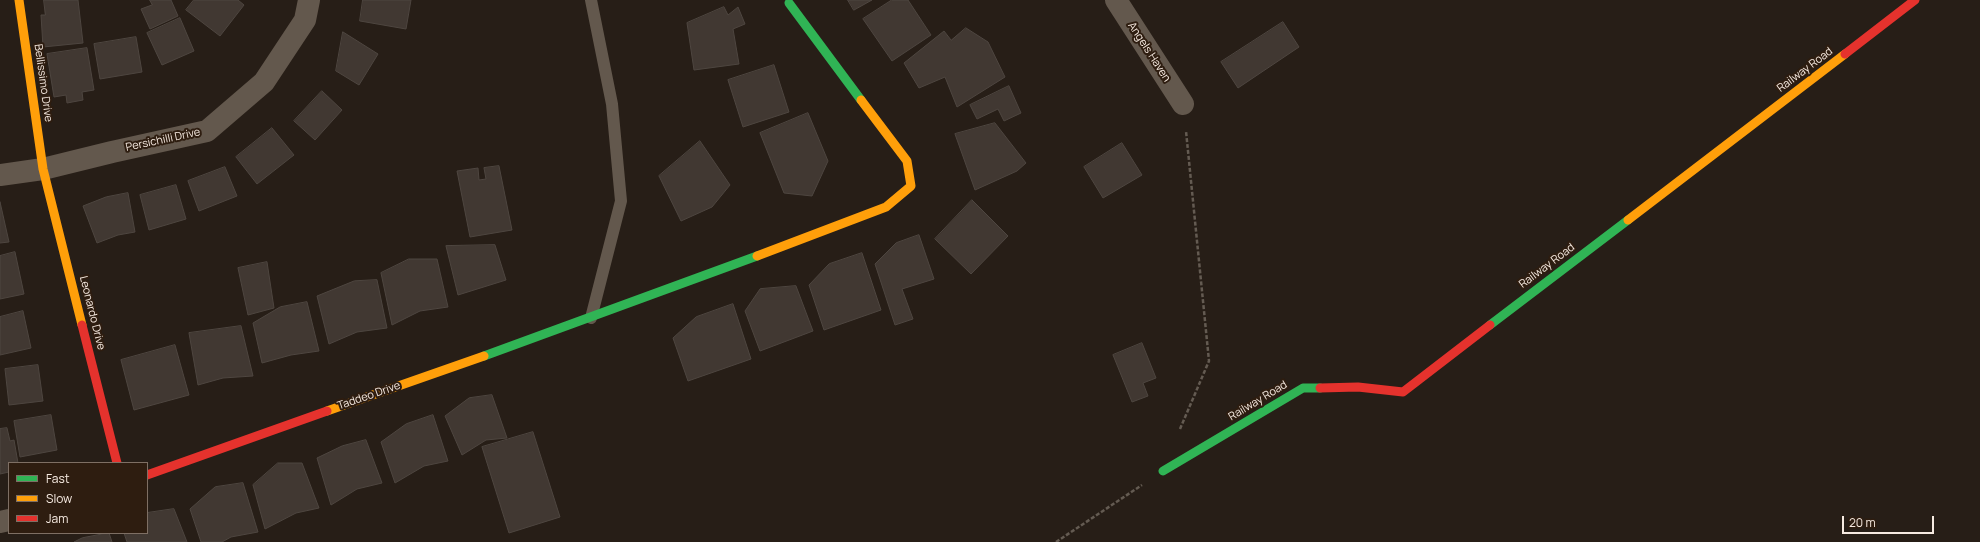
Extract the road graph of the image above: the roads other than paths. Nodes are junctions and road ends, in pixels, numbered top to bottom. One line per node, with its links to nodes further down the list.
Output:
1 (19, 0): 8 (street, Bellissimo Drive)
2 (309, 0): 8 (street, Persichilli Drive)
3 (591, 0): 10 (lane)
4 (1116, 0): 7 (street, Angels Haven)
5 (1915, 0): 12 (street, Railway Road)
6 (789, 3): 10 (street, Taddeo Drive)
7 (1183, 104)
8 (43, 170): 9 (street, Persichilli Drive); 11 (street, Leonardo Drive)
9 (0, 175)
10 (591, 318): 13 (street, Taddeo Drive)
11 (117, 462)
12 (1163, 471)
13 (148, 475)

